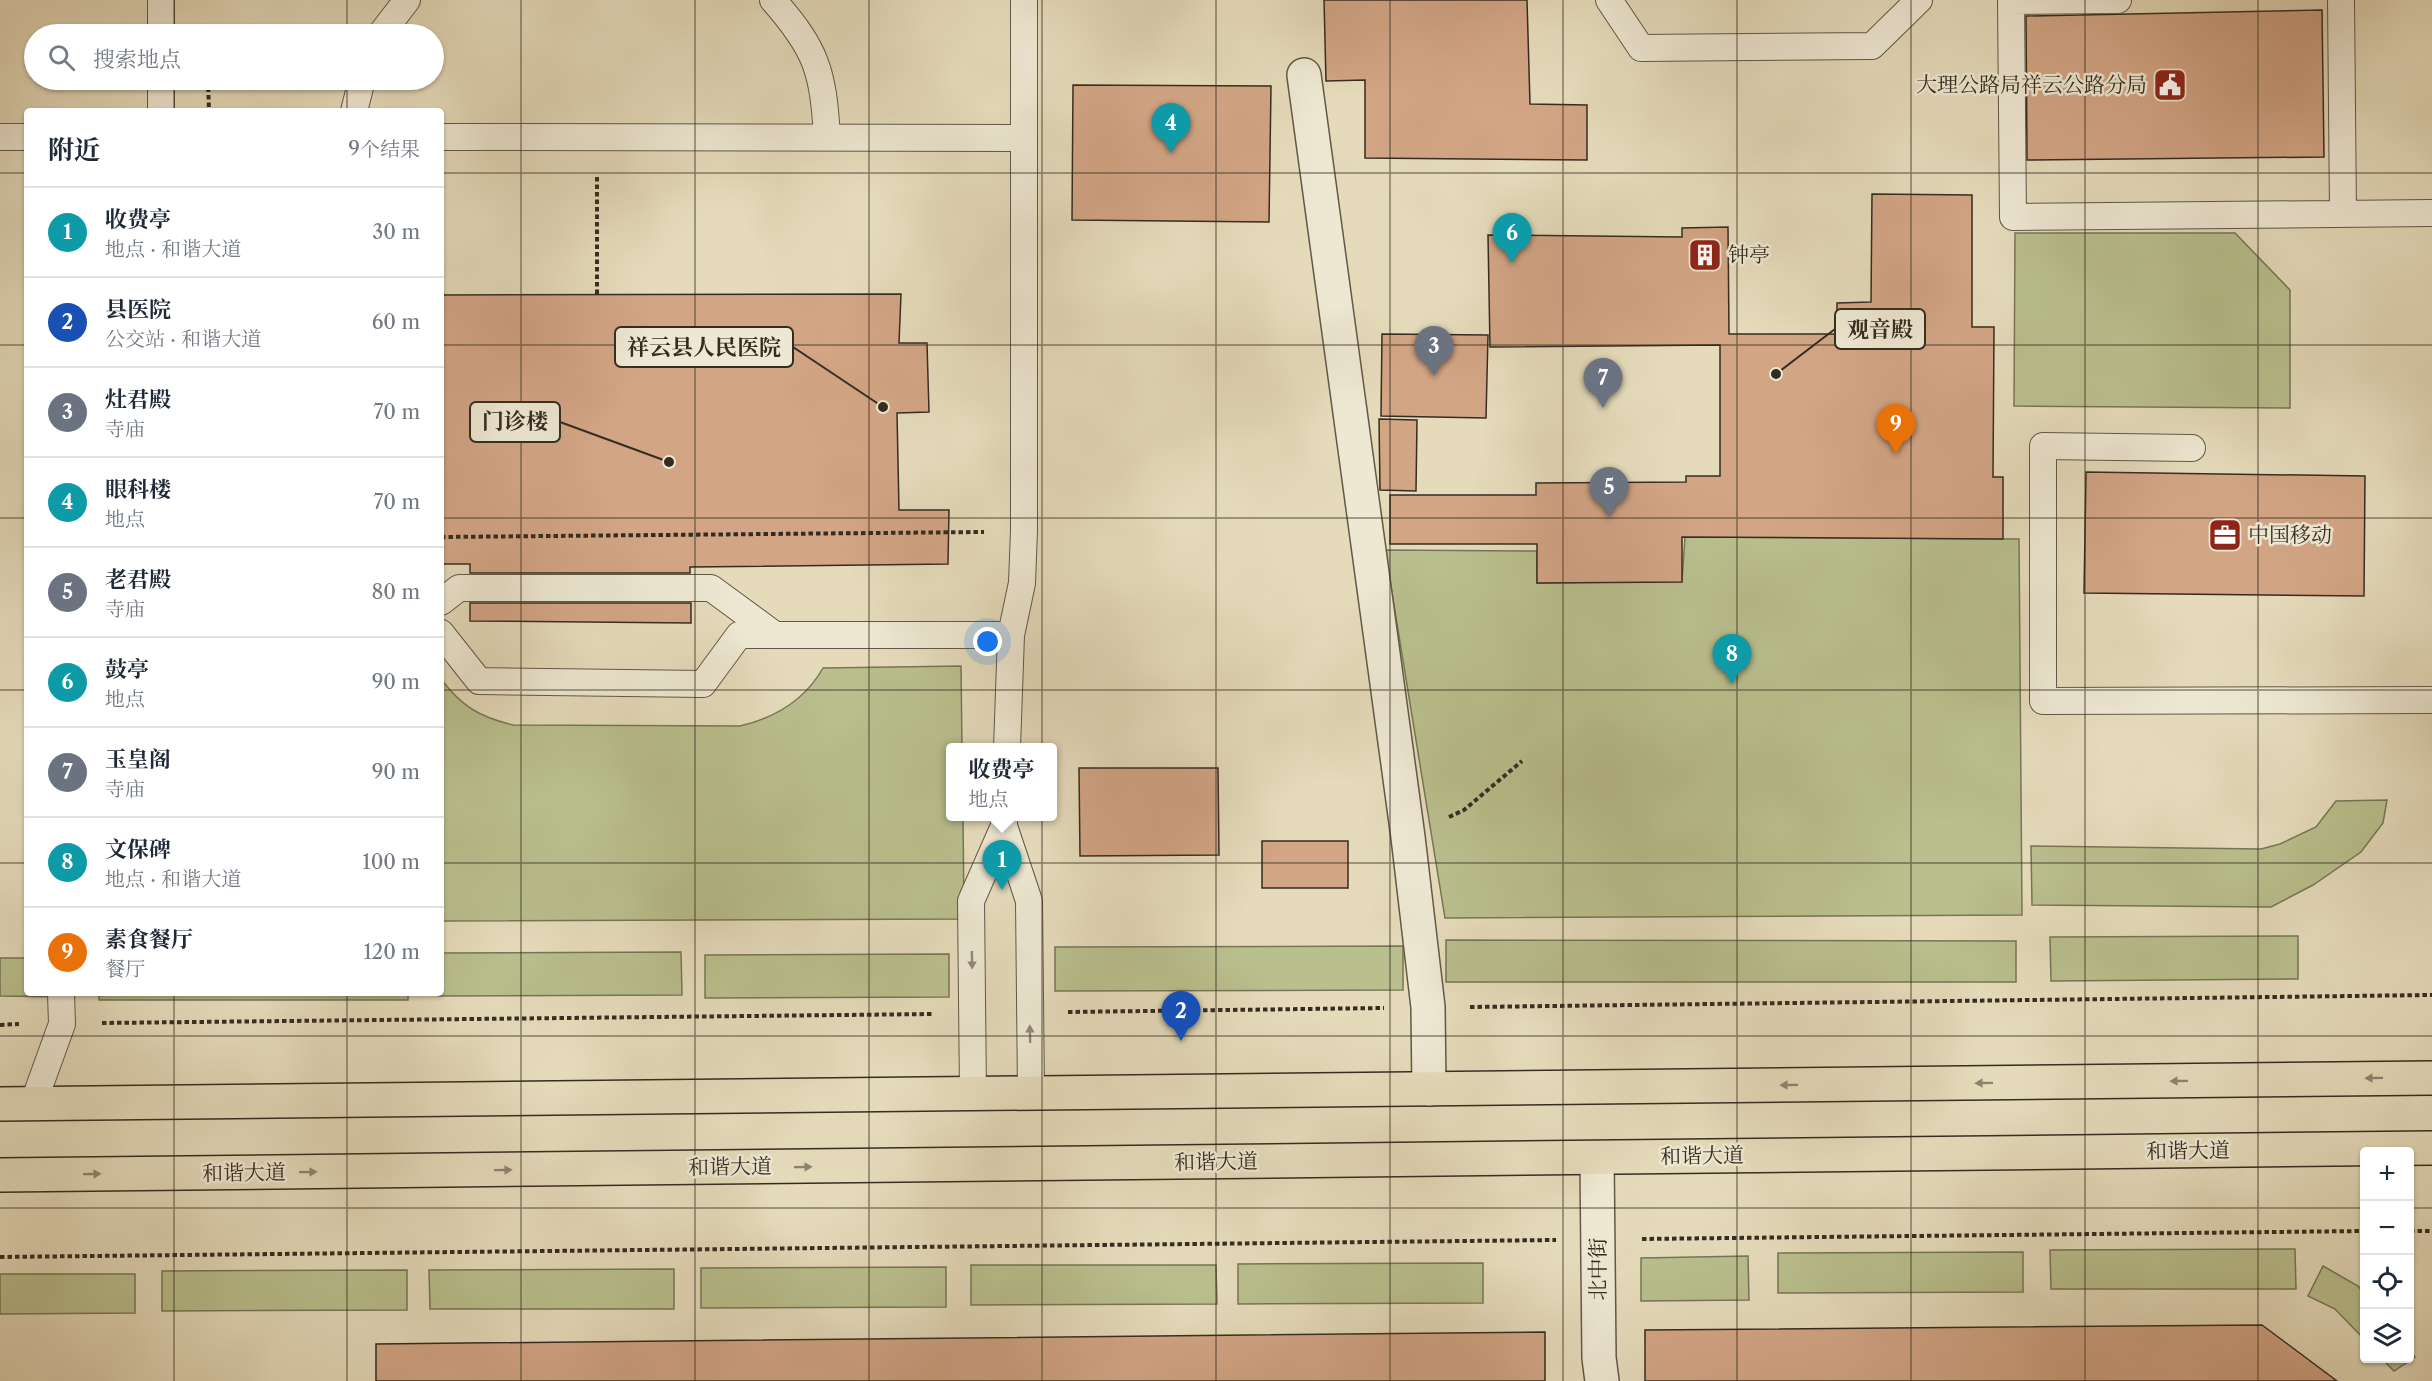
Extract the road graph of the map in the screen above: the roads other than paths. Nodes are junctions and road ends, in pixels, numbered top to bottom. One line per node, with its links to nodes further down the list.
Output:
1 (161, 0): 9 (lane)
2 (407, 0): 10 (lane)
3 (773, 0): 19 (lane)
4 (1024, 0): 20 (lane)
5 (1609, 0): 6 (lane)
6 (1919, 0)
7 (2118, 0): 21 (lane)
8 (2341, 0): 21 (lane)
9 (161, 24)
10 (389, 24)
11 (1304, 75): 33 (street)
12 (161, 90): 14 (lane)
13 (359, 90): 15 (lane)
14 (161, 108)
15 (355, 108)
16 (0, 137): 17 (lane)
17 (24, 137)
18 (444, 137): 19 (lane)
19 (827, 137): 20 (lane)
20 (1024, 138): 26 (lane)
21 (2343, 213): 22 (lane)
22 (2432, 213)
23 (2192, 448): 28 (lane)
24 (444, 600): 25 (lane)
25 (775, 635): 26 (lane); 27 (lane)
26 (1011, 635): 29 (lane)
27 (444, 637)
28 (2432, 700)
29 (1007, 743)
30 (1004, 821): 34 (lane, one-way to 30); 35 (lane, one-way to 35)
31 (61, 996): 37 (lane)
32 (2432, 1078): 33 (main road, one-way to 33)
33 (1429, 1089): 34 (main road)
34 (1031, 1093): 35 (main road)
35 (973, 1094): 37 (main road)
36 (0, 1104): 37 (main road)
37 (33, 1104)
38 (2432, 1148): 39 (main road, 和谐大道)
39 (1597, 1158): 40 (main road, 和谐大道, one-way to 39); 41 (street, 北中街)
40 (0, 1175)
41 (1602, 1381)

